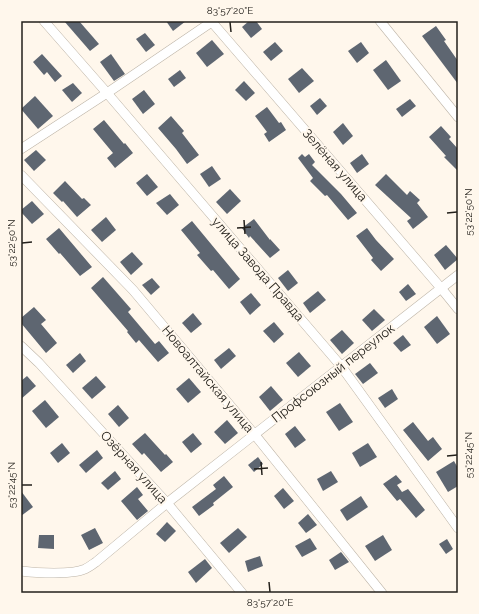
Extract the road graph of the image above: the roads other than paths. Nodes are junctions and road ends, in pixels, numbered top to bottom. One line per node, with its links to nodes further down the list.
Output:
1 (44, 21): 4 (street, улица Завода Правда)
2 (212, 21): 4 (street); 9 (street, Зелёная улица)
3 (380, 21): 5 (street)
4 (107, 93): 6 (street); 12 (street, улица Завода Правда)
5 (458, 117)
6 (21, 149)
7 (21, 175): 13 (street, Новоалтайская улица)
8 (458, 275): 9 (street, Профсоюзный переулок)
9 (441, 288): 10 (street, Зелёная улица); 12 (street, Профсоюзный переулок)
10 (458, 309)
11 (21, 346): 14 (street, Озёрная улица)
12 (341, 366): 13 (street, Профсоюзный переулок); 15 (street, улица Завода Правда)
13 (255, 435): 14 (street, Профсоюзный переулок); 18 (street, Новоалтайская улица)
14 (167, 504): 16 (street, Профсоюзный переулок); 17 (street, Озёрная улица)
15 (458, 528)
16 (21, 571)
17 (242, 593)
18 (382, 593)

